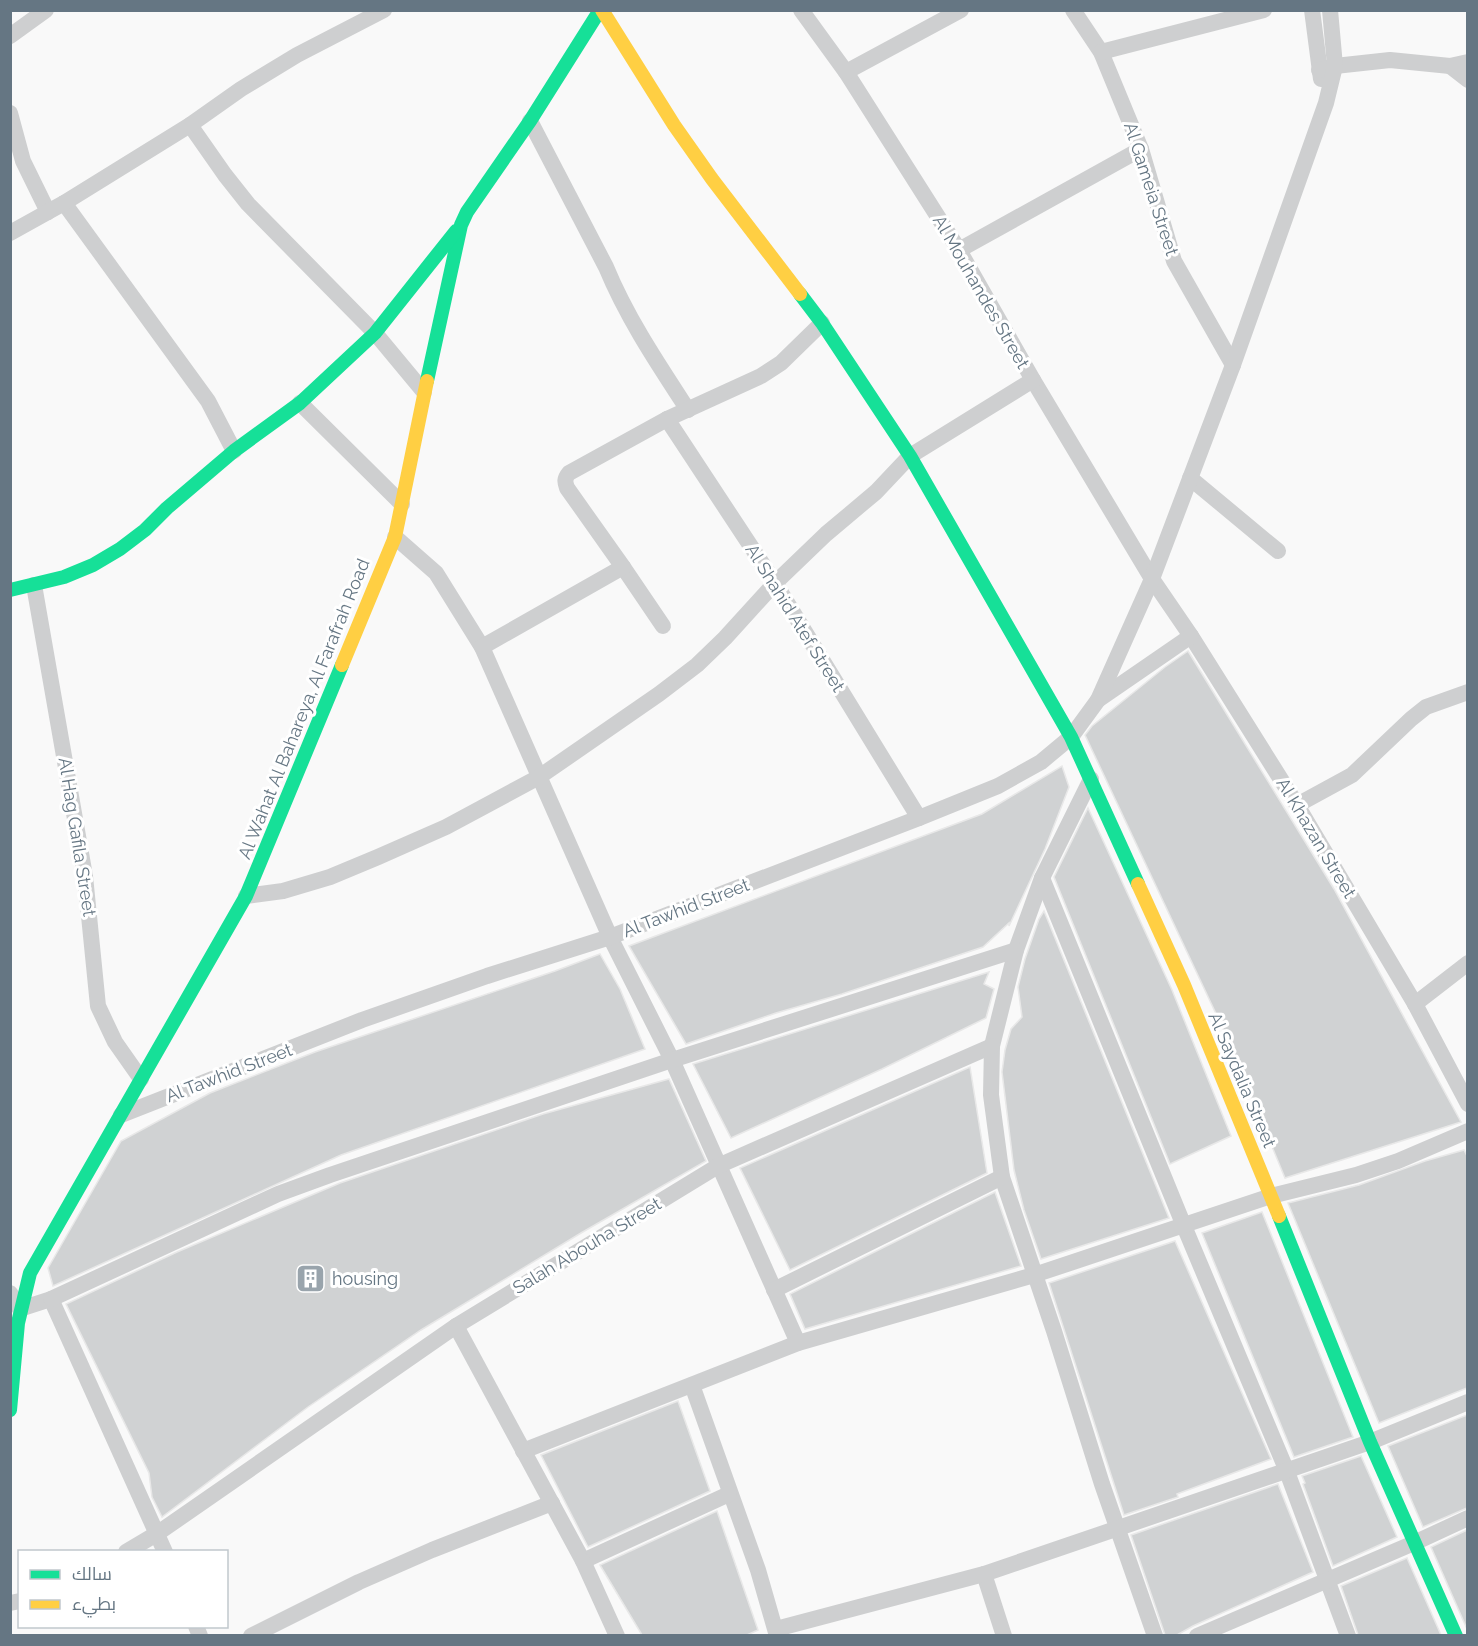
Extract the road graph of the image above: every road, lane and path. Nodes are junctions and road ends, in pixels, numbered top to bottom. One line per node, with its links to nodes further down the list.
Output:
1 (46, 10): 10 (street)
2 (384, 10): 19 (street)
3 (601, 10): 18 (main road, Al Wahat Al Bahareya, Al Farafrah Road); 26 (main road, Al Saydalia Street)
4 (801, 10): 15 (street, Al Mouhandes Street)
5 (961, 10): 15 (street)
6 (1073, 10): 11 (street, Al Gameia Street)
7 (1264, 10): 11 (street)
8 (1312, 10): 14 (street)
9 (1330, 10): 14 (street)
10 (10, 36)
11 (1101, 52): 20 (street, Al Gameia Street)
12 (1467, 62): 13 (street)
13 (1450, 66): 14 (street); 16 (street)
14 (1327, 68): 28 (street, Al Tawhid Street)
15 (846, 72): 25 (street, Al Mouhandes Street)
16 (1467, 80)
17 (10, 113): 22 (street)
18 (530, 121): 23 (main road, Al Wahat Al Bahareya, Al Farafrah Road); 32 (street)
19 (190, 125): 21 (street); 27 (street)
20 (1141, 149): 25 (street); 28 (street, Al Gameia Street)
21 (64, 203): 22 (street); 34 (street)
22 (48, 212): 24 (street)
23 (461, 225): 27 (main road); 30 (main road, Al Wahat Al Bahareya, Al Farafrah Road)
24 (10, 233)
25 (959, 250): 29 (street, Al Mouhandes Street)
26 (822, 323): 32 (street); 35 (main road, Al Saydalia Street)
27 (375, 333): 30 (street); 31 (main road)
28 (1233, 365): 36 (street, Al Tawhid Street)
29 (1033, 380): 35 (street); 41 (street, Al Mouhandes Street)
30 (424, 392): 37 (main road, Al Wahat Al Bahareya, Al Farafrah Road)
31 (300, 403): 34 (main road); 37 (street)
32 (688, 410): 33 (street)
33 (667, 419): 40 (street); 42 (street, Al Shahid Atef Street)
34 (234, 451): 43 (main road)
35 (910, 456): 42 (street); 50 (main road, Al Saydalia Street)
36 (1190, 478): 39 (street); 41 (street, Al Tawhid Street)
37 (402, 504): 38 (main road, Al Wahat Al Bahareya, Al Farafrah Road)
38 (395, 537): 47 (street); 56 (main road, Al Wahat Al Bahareya, Al Farafrah Road)
39 (1278, 550)
40 (623, 567): 45 (street); 47 (street)
41 (1152, 579): 46 (street, Al Khazan Street); 49 (street, Al Tawhid Street)
42 (775, 583): 51 (street); 54 (street, Al Shahid Atef Street)
43 (34, 585): 44 (main road); 63 (street, Al Hag Gafila Street)
44 (10, 590)
45 (663, 626)
46 (1191, 636): 49 (street); 53 (street, Al Khazan Street)
47 (482, 647): 51 (street)
48 (1467, 692): 53 (street)
49 (1098, 700): 50 (street, Al Tawhid Street)
50 (1071, 737): 52 (main road, Al Saydalia Street); 54 (street, Al Tawhid Street)
51 (539, 777): 56 (street); 57 (street)
52 (1092, 779): 55 (street); 69 (main road, Al Saydalia Street)
53 (1297, 805): 60 (street, Al Khazan Street)
54 (919, 818): 57 (street, Al Tawhid Street)
55 (1042, 878): 58 (street); 70 (street)
56 (246, 896): 63 (main road, Al Wahat Al Bahareya, Al Farafrah Road)
57 (610, 937): 62 (street); 65 (street, Al Tawhid Street)
58 (1016, 950): 61 (street); 62 (street)
59 (1467, 963): 60 (street)
60 (1415, 1004): 64 (street, Al Khazan Street)
61 (992, 1046): 67 (street, Salah Abouha Street); 68 (street)
62 (672, 1060): 67 (street); 74 (street)
63 (141, 1079): 65 (main road, Al Wahat Al Bahareya, Al Farafrah Road)
64 (1467, 1104)
65 (121, 1115): 75 (main road, Al Wahat Al Bahareya, Al Farafrah Road)
66 (1467, 1131): 69 (street)
67 (718, 1166): 72 (street); 76 (street, Salah Abouha Street)
68 (1002, 1177): 71 (street); 72 (street)
69 (1271, 1196): 70 (street); 81 (main road, Al Saydalia Street)
70 (1184, 1226): 71 (street); 83 (street)
71 (1034, 1275): 77 (street); 87 (street)
72 (774, 1290): 77 (street)
73 (10, 1293): 75 (street)
74 (51, 1299): 75 (street); 88 (street)
75 (20, 1309): 80 (main road, Al Wahat Al Bahareya, Al Farafrah Road)
76 (456, 1326): 82 (street); 88 (street, Salah Abouha Street)
77 (798, 1343): 78 (street)
78 (692, 1385): 82 (street); 84 (street)
79 (1467, 1402): 81 (street)
80 (10, 1410)
81 (1370, 1442): 83 (street); 89 (main road, Al Saydalia Street)
82 (523, 1451): 85 (street)
83 (1286, 1469): 87 (street); 94 (street)
84 (729, 1494): 92 (street); 95 (street)
85 (552, 1503): 92 (street); 96 (street)
86 (1467, 1518): 89 (street)
87 (1117, 1528): 93 (street); 99 (street)
88 (158, 1533): 90 (street, Salah Abouha Street); 91 (street)
89 (1414, 1543): 94 (street); 102 (main road, Al Saydalia Street)
90 (128, 1550)
91 (165, 1550)
92 (583, 1561): 97 (street)
93 (984, 1574): 95 (street); 98 (street)
94 (1328, 1580): 100 (street); 101 (street)
95 (777, 1632)
96 (251, 1635)
97 (617, 1635)
98 (1004, 1635)
99 (1155, 1635)
100 (1197, 1635)
101 (1348, 1635)
102 (1456, 1635)

